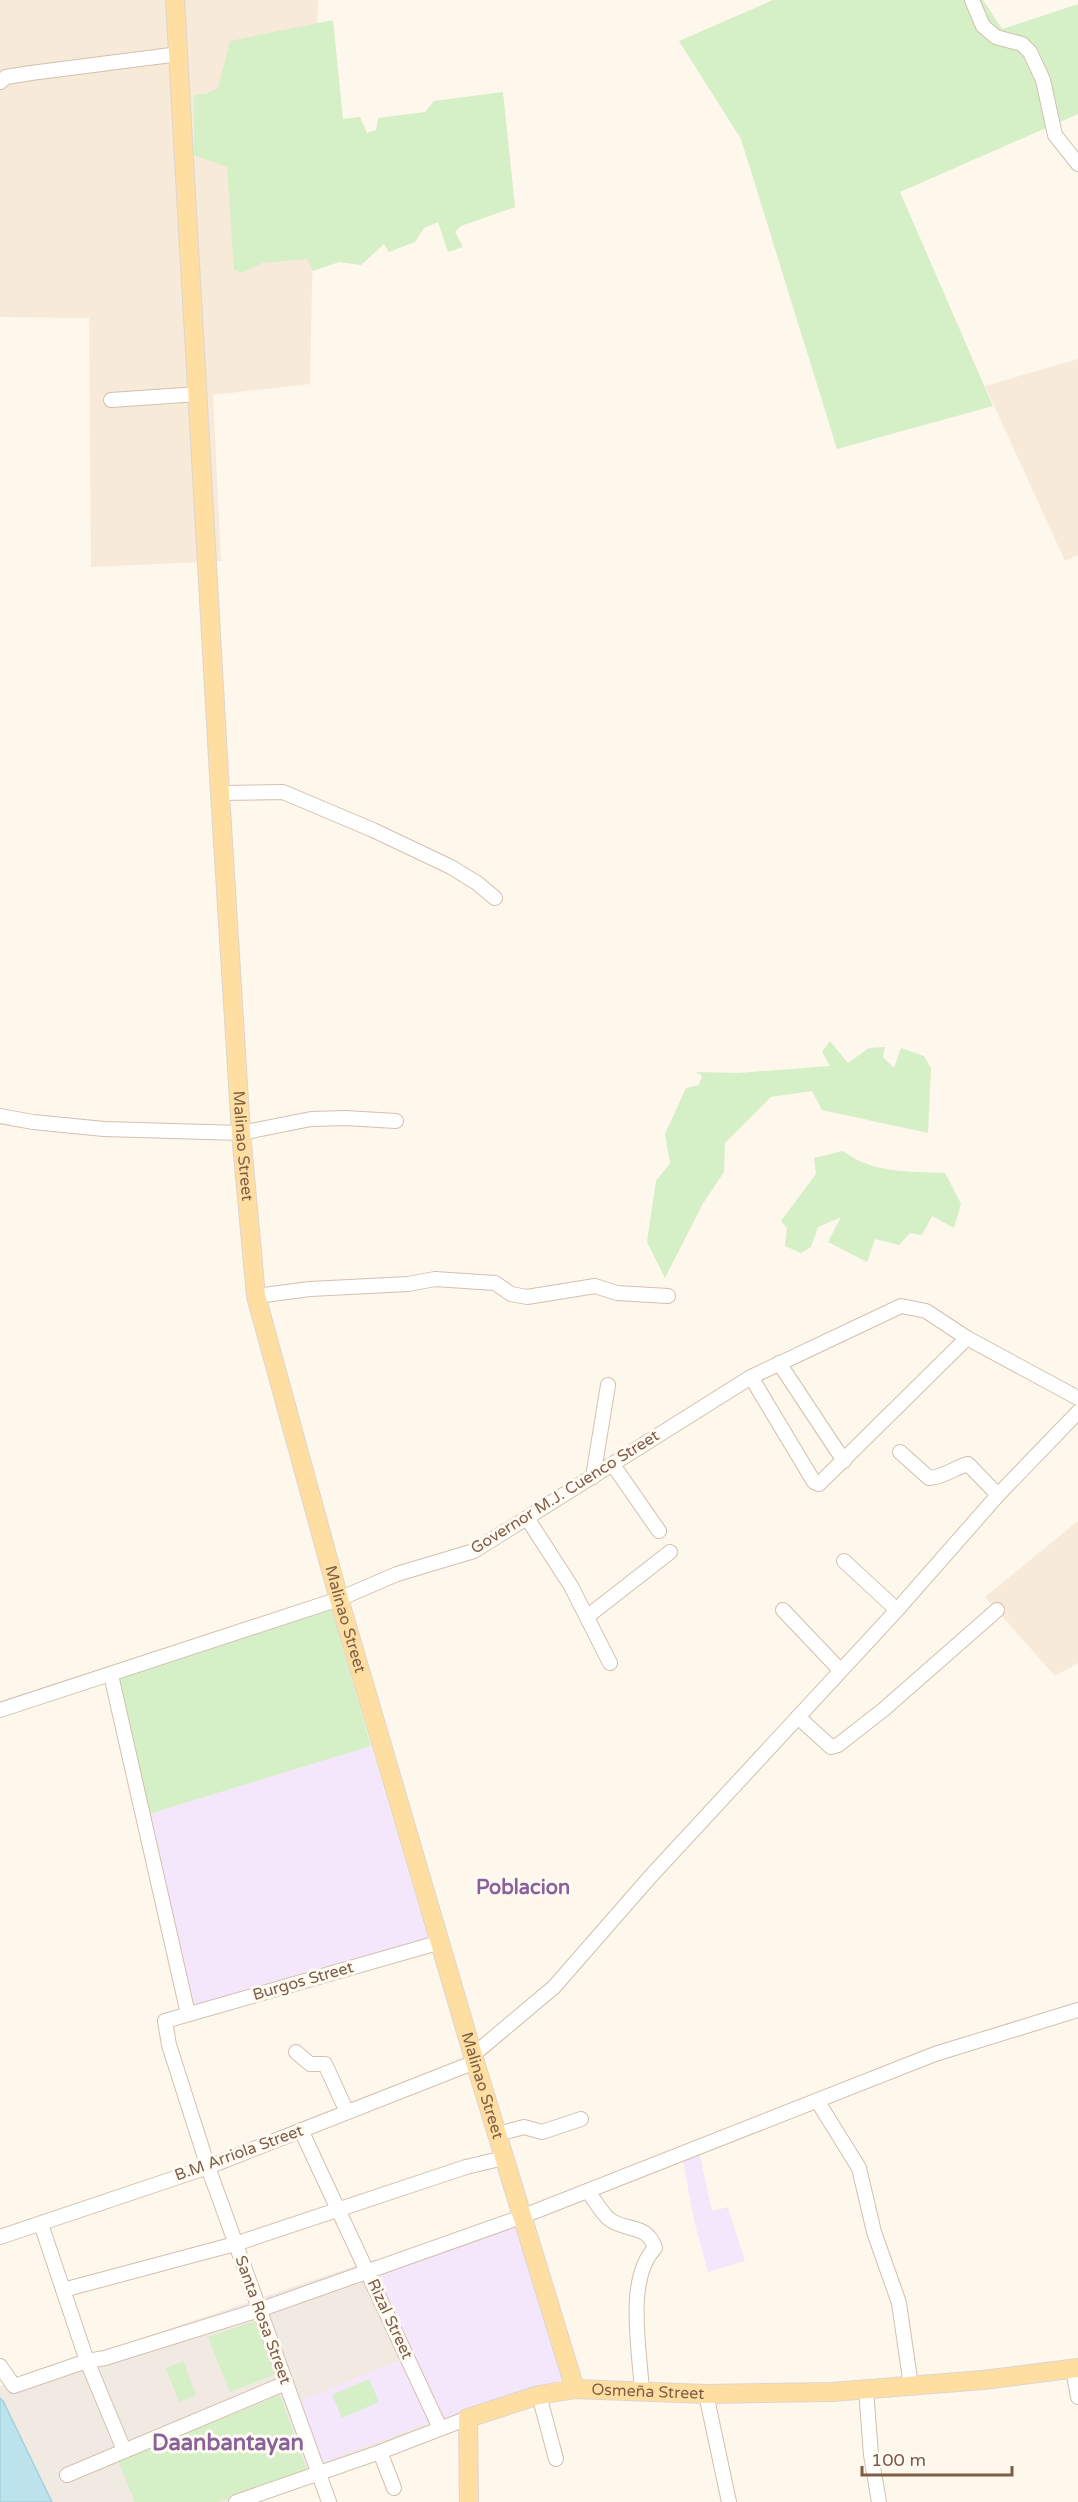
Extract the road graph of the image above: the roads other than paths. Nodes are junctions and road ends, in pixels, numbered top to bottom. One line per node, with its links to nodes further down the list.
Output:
1 (175, 0): 3 (main road, Malinao Street)
2 (972, 0): 5 (street)
3 (179, 54): 4 (street); 6 (main road, Malinao Street)
4 (0, 82)
5 (1078, 164)
6 (198, 394): 7 (street); 8 (main road, Malinao Street)
7 (111, 400)
8 (220, 793): 9 (street); 12 (main road, Malinao Street)
9 (495, 898)
10 (0, 1116): 12 (street)
11 (396, 1121): 12 (street)
12 (242, 1133): 13 (main road, Malinao Street)
13 (256, 1296): 14 (street); 30 (main road, Malinao Street)
14 (668, 1296)
15 (967, 1338): 16 (street, Governor M.J. Cuenco Street); 19 (street); 22 (street)
16 (779, 1364): 17 (street, Governor M.J. Cuenco Street); 22 (street)
17 (751, 1377): 22 (street); 23 (street, Governor M.J. Cuenco Street)
18 (608, 1385): 24 (street)
19 (1078, 1398)
20 (1078, 1412): 25 (street, B.M Arriola Street)
21 (900, 1452): 25 (street)
22 (844, 1461)
23 (613, 1465): 24 (street, Governor M.J. Cuenco Street); 27 (street)
24 (593, 1477): 26 (street, Governor M.J. Cuenco Street)
25 (998, 1495): 32 (street, B.M Arriola Street)
26 (527, 1518): 30 (street, Governor M.J. Cuenco Street); 34 (street)
27 (659, 1531)
28 (670, 1552): 34 (street)
29 (844, 1561): 32 (street)
30 (339, 1599): 37 (street, Governor M.J. Cuenco Street); 40 (main road, Malinao Street)
31 (783, 1610): 36 (street)
32 (897, 1610): 36 (street, B.M Arriola Street)
33 (997, 1610): 39 (street)
34 (588, 1616): 35 (street)
35 (610, 1663)
36 (840, 1670): 39 (street, B.M Arriola Street)
37 (111, 1675): 38 (street, Governor M.J. Cuenco Street); 42 (street)
38 (0, 1710)
39 (798, 1717): 45 (street, B.M Arriola Street)
40 (441, 1942): 42 (street, Burgos Street); 45 (main road, Malinao Street)
41 (1078, 2010): 46 (street)
42 (188, 2013): 43 (street, Burgos Street)
43 (165, 2021): 52 (street, Santa Rosa Street)
44 (296, 2052): 47 (street)
45 (474, 2059): 47 (street, B.M Arriola Street); 50 (main road, Malinao Street)
46 (818, 2102): 53 (street); 66 (street)
47 (347, 2112): 49 (street, B.M Arriola Street)
48 (581, 2119): 50 (street)
49 (301, 2130): 52 (street, B.M Arriola Street); 54 (street, Rizal Street)
50 (498, 2134): 51 (main road, Malinao Street)
51 (504, 2158): 54 (street); 55 (main road, Malinao Street)
52 (208, 2167): 56 (street, B.M Arriola Street); 58 (street, Santa Rosa Street)
53 (588, 2192): 55 (street); 69 (street)
54 (339, 2210): 58 (street); 59 (street, Rizal Street)
55 (521, 2217): 59 (street); 67 (main road, Malinao Street)
56 (41, 2224): 57 (street, B.M Arriola Street); 60 (street)
57 (0, 2237)
58 (235, 2244): 60 (street); 61 (street, Santa Rosa Street)
59 (368, 2271): 61 (street); 74 (street, Rizal Street)
60 (63, 2290): 62 (street)
61 (259, 2310): 62 (street); 65 (street, Santa Rosa Street)
62 (87, 2361): 63 (street); 75 (street)
63 (0, 2366)
64 (1076, 2368): 66 (main road, Osmeña Street); 72 (street)
65 (286, 2383): 75 (street); 79 (street, Santa Rosa Street)
66 (911, 2385): 68 (main road, Osmeña Street)
67 (575, 2389): 69 (main road, Osmeña Street); 71 (main road, Osmeña Street)
68 (866, 2389): 70 (main road, Osmeña Street); 85 (street)
69 (642, 2392): 70 (main road, Osmeña Street)
70 (706, 2394): 84 (street)
71 (539, 2395): 73 (main road, Osmeña Street); 77 (street)
72 (1078, 2397)
73 (468, 2418): 74 (street, Osmeña Street); 83 (main road)
74 (440, 2428): 76 (street, Osmeña Street)
75 (124, 2450): 78 (street)
76 (381, 2452): 79 (street, Osmeña Street); 80 (street)
77 (556, 2459)
78 (67, 2475)
79 (317, 2475): 81 (street, Osmeña Street); 82 (street, Santa Rosa Street)
80 (394, 2488)
81 (236, 2502)
82 (328, 2502)
83 (469, 2502)
84 (729, 2502)
85 (879, 2502)

